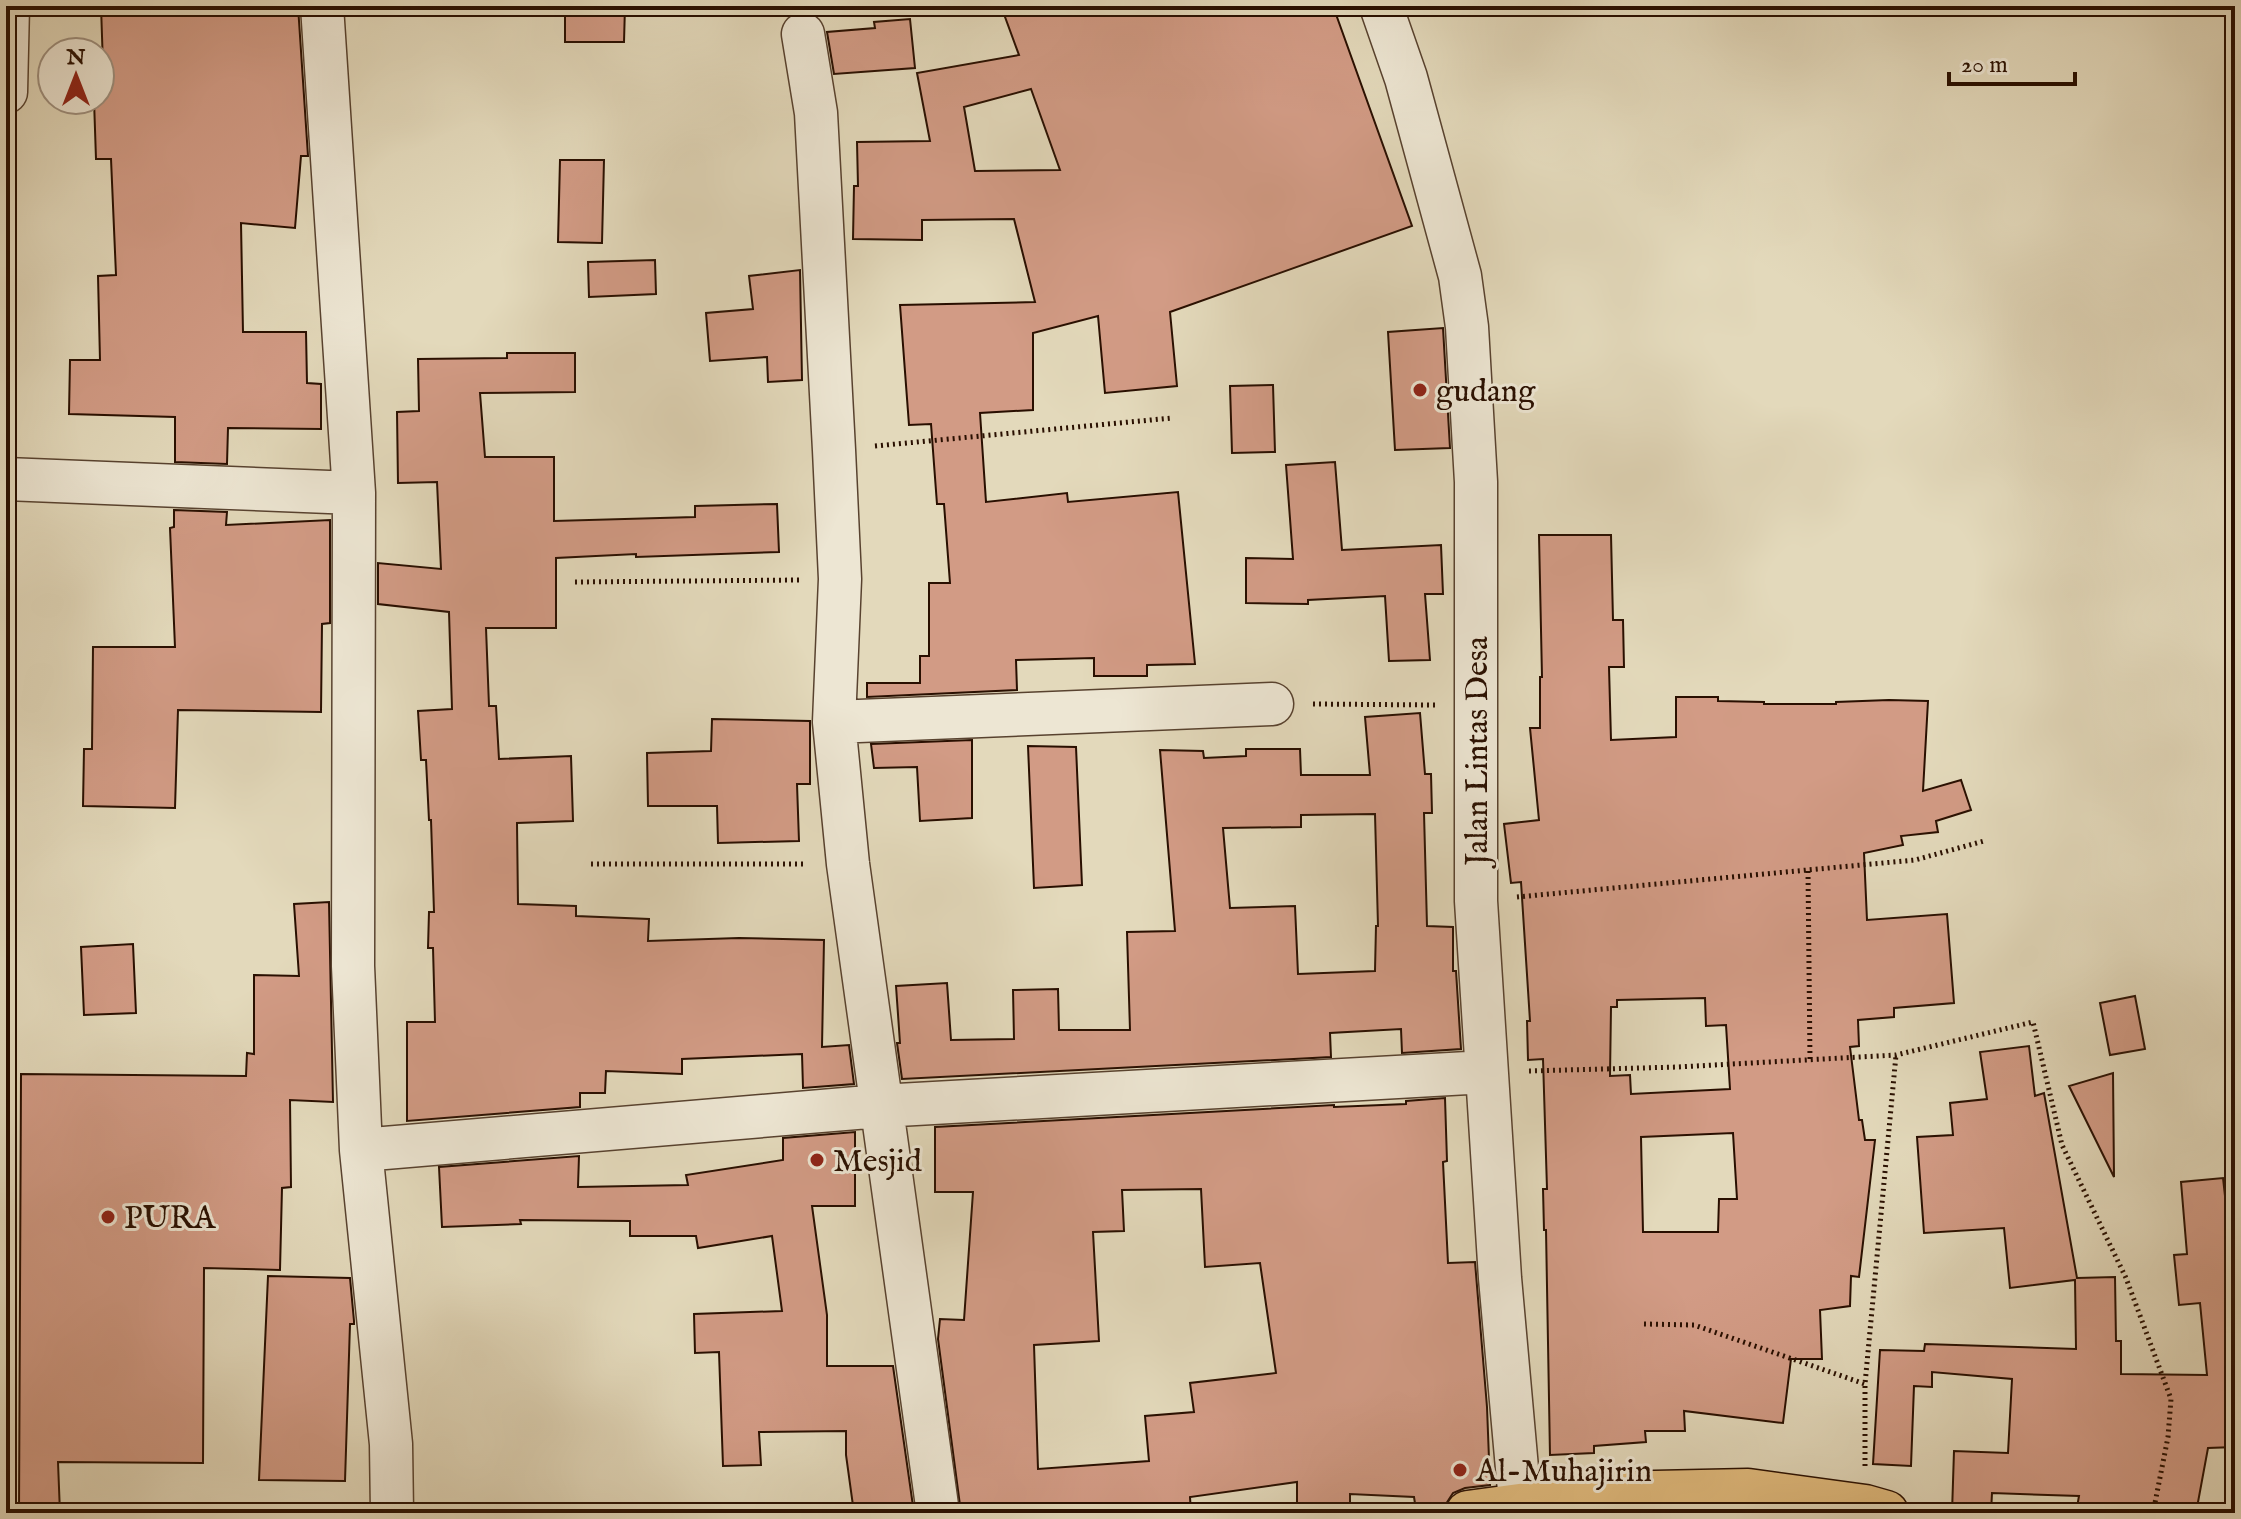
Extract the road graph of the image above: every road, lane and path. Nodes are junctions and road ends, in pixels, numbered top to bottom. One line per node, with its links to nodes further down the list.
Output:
1 (8, 6): 5 (street)
2 (322, 6): 9 (street)
3 (1381, 6): 13 (street, Jalan Lintas Desa)
4 (803, 34): 7 (street)
5 (6, 92)
6 (1172, 418): 7 (path)
7 (834, 450): 10 (street)
8 (6, 479): 9 (street)
9 (354, 493): 24 (street)
10 (840, 579): 11 (path); 14 (street)
11 (575, 582)
12 (1272, 704): 13 (path); 14 (street)
13 (1477, 706): 19 (street, Jalan Lintas Desa)
14 (834, 722): 17 (street)
15 (1984, 841): 18 (path)
16 (591, 864): 17 (path)
17 (848, 864): 23 (street)
18 (1808, 871): 19 (path); 21 (path)
19 (1476, 901): 22 (street, Jalan Lintas Desa)
20 (1896, 1055): 21 (path); 26 (path); 32 (path)
21 (1810, 1060): 22 (path)
22 (1486, 1072): 23 (street); 27 (street, Jalan Lintas Desa)
23 (880, 1106): 24 (street); 30 (street)
24 (361, 1150): 29 (street)
25 (1644, 1324): 26 (path)
26 (1865, 1384): 28 (path)
27 (1521, 1509): 28 (main road); 31 (main road)
28 (1875, 1510)
29 (392, 1513)
30 (938, 1513)
31 (1468, 1513)
32 (2153, 1513)

